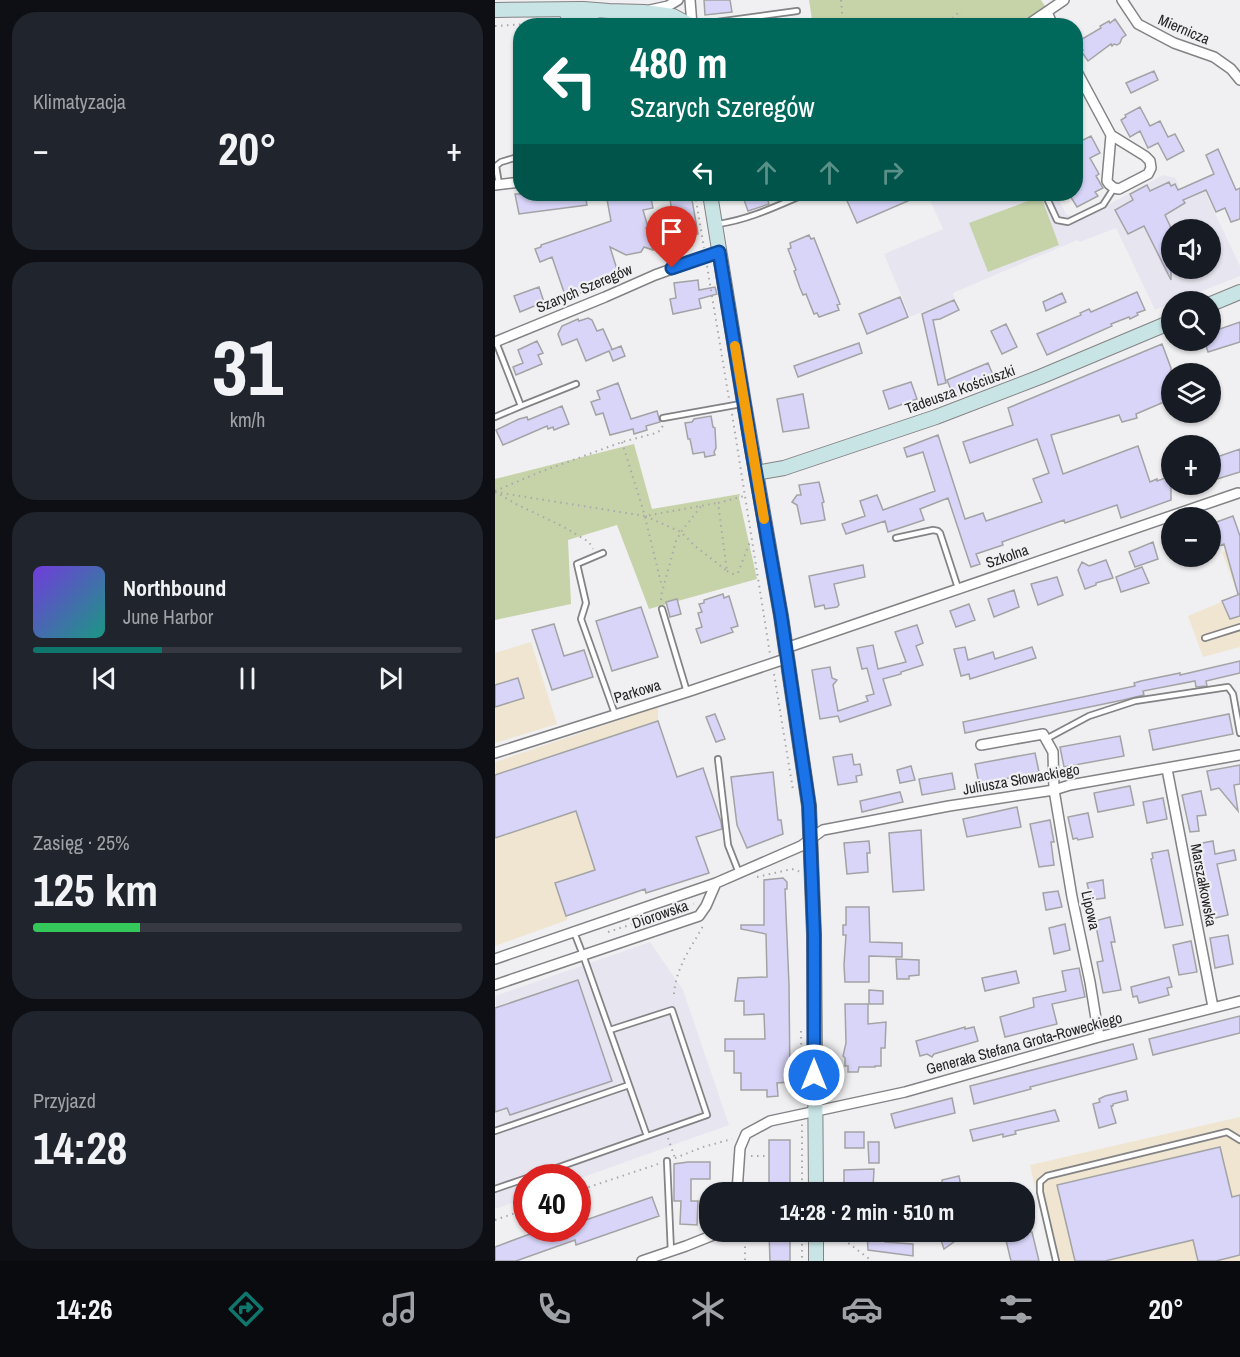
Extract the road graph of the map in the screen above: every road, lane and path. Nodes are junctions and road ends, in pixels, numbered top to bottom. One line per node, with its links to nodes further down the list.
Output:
1 (678, 0): 10 (street)
2 (690, 0): 14 (street)
3 (841, 0): 16 (path)
4 (1064, 0): 11 (street)
5 (1122, 0): 22 (street, Miernicza)
6 (551, 9): 7 (street); 10 (street); 12 (street)
7 (495, 10)
8 (960, 10): 17 (path)
9 (797, 11): 15 (lane)
10 (644, 12): 13 (street)
11 (1047, 12): 18 (street); 19 (street)
12 (583, 18)
13 (677, 18)
14 (691, 18)
15 (744, 18)
16 (842, 18)
17 (953, 18)
18 (1038, 18)
19 (1050, 18)
20 (513, 25): 21 (path)
21 (495, 26)
22 (1240, 80)
23 (1083, 83): 24 (street)
24 (1111, 135): 28 (street); 28 (street)
25 (513, 158): 27 (lane)
26 (513, 183): 27 (street)
27 (497, 184)
28 (1114, 188): 32 (lane)
29 (696, 201): 34 (path)
30 (711, 201): 33 (street)
31 (789, 201): 33 (lane)
32 (1048, 201)
33 (715, 225): 35 (street)
34 (705, 251)
35 (719, 252): 40 (street, Szarych Szeregów); 44 (street)
36 (707, 265): 42 (path)
37 (1240, 292): 38 (street)
38 (1221, 300)
39 (1161, 326): 48 (street, Tadeusza Kościuszki)
40 (495, 342): 43 (lane)
41 (576, 384): 43 (lane)
42 (730, 401)
43 (521, 406): 45 (lane)
44 (738, 407): 46 (lane); 48 (street); 51 (path)
45 (495, 417)
46 (663, 418): 47 (path)
47 (622, 442): 49 (path); 54 (path)
48 (756, 473): 66 (street)
49 (495, 492): 54 (path); 59 (path)
50 (1238, 493): 61 (street, Szkolna)
51 (745, 496): 52 (path); 56 (path)
52 (718, 503): 53 (path); 60 (path)
53 (702, 505): 54 (path); 55 (path)
54 (645, 516): 55 (path); 62 (path)
55 (681, 532): 60 (path); 62 (path)
56 (752, 538): 60 (path); 67 (path)
57 (896, 538): 61 (lane)
58 (603, 553): 59 (lane)
59 (596, 555): 70 (lane)
60 (727, 571)
61 (958, 588): 66 (street, Szkolna)
62 (663, 590): 63 (path)
63 (662, 609): 69 (lane)
64 (1240, 627): 65 (lane)
65 (1205, 638)
66 (787, 653): 69 (street, Parkowa); 80 (street)
67 (770, 654)
68 (773, 670): 78 (path)
69 (687, 692): 70 (street, Parkowa)
70 (615, 714): 74 (street, Parkowa)
71 (1240, 733): 72 (lane)
72 (1046, 739): 73 (street); 79 (street, Lipowa)
73 (981, 745)
74 (495, 753)
75 (1240, 755): 77 (street, Juliusza Słowackiego)
76 (718, 759): 81 (lane)
77 (1167, 769): 79 (street, Juliusza Słowackiego); 92 (street, Marszałkowska)
78 (791, 776)
79 (1054, 790): 80 (street, Juliusza Słowackiego); 94 (street, Lipowa)
80 (811, 839): 81 (street); 96 (street)
81 (739, 873): 82 (street)
82 (715, 883): 83 (street); 84 (street, Diorowska)
83 (693, 892): 84 (street); 86 (street)
84 (706, 906): 87 (street, Diorowska)
85 (705, 922): 90 (path)
86 (574, 932): 87 (lane); 88 (street)
87 (583, 955): 89 (street, Diorowska); 93 (lane)
88 (495, 959)
89 (495, 985)
90 (674, 994)
91 (1240, 1001): 92 (street, Generała Stefana Grota-Roweckiego)
92 (1213, 1007): 94 (street, Generała Stefana Grota-Roweckiego)
93 (610, 1030): 95 (lane); 98 (lane)
94 (1099, 1037): 96 (street, Generała Stefana Grota-Roweckiego)
95 (629, 1085): 99 (lane); 100 (lane)
96 (815, 1112): 105 (street, Generała Stefana Grota-Roweckiego); 107 (street)
97 (802, 1126): 106 (path)
98 (665, 1130): 100 (lane); 102 (path)
99 (495, 1131)
100 (647, 1136): 104 (lane)
101 (1240, 1140): 123 (lane)
102 (675, 1158)
103 (667, 1161): 117 (lane)
104 (567, 1164)
105 (738, 1182)
106 (802, 1182)
107 (816, 1182)
108 (513, 1183): 109 (lane)
109 (495, 1189)
110 (513, 1214): 111 (path)
111 (495, 1220)
112 (700, 1242): 117 (street)
113 (745, 1242): 118 (path)
114 (802, 1242): 120 (path)
115 (816, 1242): 121 (street)
116 (847, 1242): 122 (path)
117 (671, 1256): 119 (street)
118 (745, 1260)
119 (642, 1261)
120 (802, 1261)
121 (816, 1261)
122 (872, 1261)
123 (1056, 1261)

